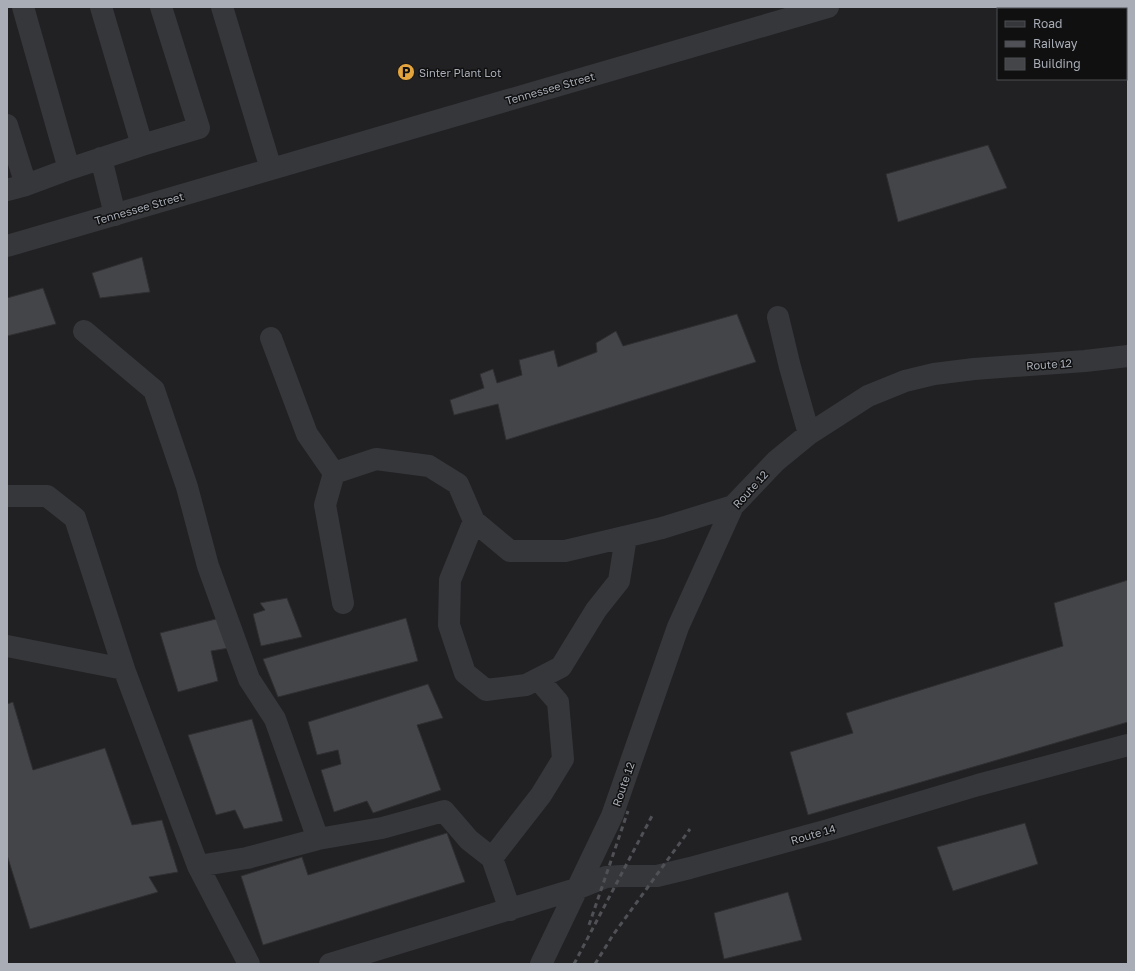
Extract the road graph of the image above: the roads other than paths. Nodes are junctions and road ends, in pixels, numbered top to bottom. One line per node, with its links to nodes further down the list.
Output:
1 (23, 7): 9 (street)
2 (101, 7): 7 (street)
3 (161, 7): 7 (street)
4 (222, 7): 10 (street)
5 (828, 7): 10 (street, Tennessee Street)
6 (7, 125): 11 (street)
7 (142, 145): 8 (street)
8 (101, 158): 9 (street); 12 (street)
9 (70, 169): 11 (street)
10 (271, 170): 12 (street, Tennessee Street)
11 (16, 188)
12 (115, 215): 13 (street, Tennessee Street)
13 (7, 246)
14 (778, 317): 18 (street)
15 (84, 331): 29 (street)
16 (270, 338): 19 (street)
17 (1128, 356): 18 (street, Route 12)
18 (809, 434): 21 (street, Route 12)
19 (334, 473): 22 (street); 24 (street)
20 (7, 496): 26 (street)
21 (733, 506): 23 (street); 32 (street, Route 12)
22 (474, 521): 23 (street); 27 (street)
23 (626, 537): 27 (street)
24 (343, 603)
25 (7, 646): 26 (street)
26 (124, 669): 31 (street)
27 (538, 679): 30 (street)
28 (1128, 745): 32 (street, Route 14)
29 (318, 839): 30 (street); 31 (street)
30 (492, 858): 33 (street)
31 (198, 866): 34 (street)
32 (576, 889): 33 (street, Route 14); 36 (street)
33 (510, 910): 35 (street, Route 14)
34 (249, 964)
35 (330, 964)
36 (542, 964)

